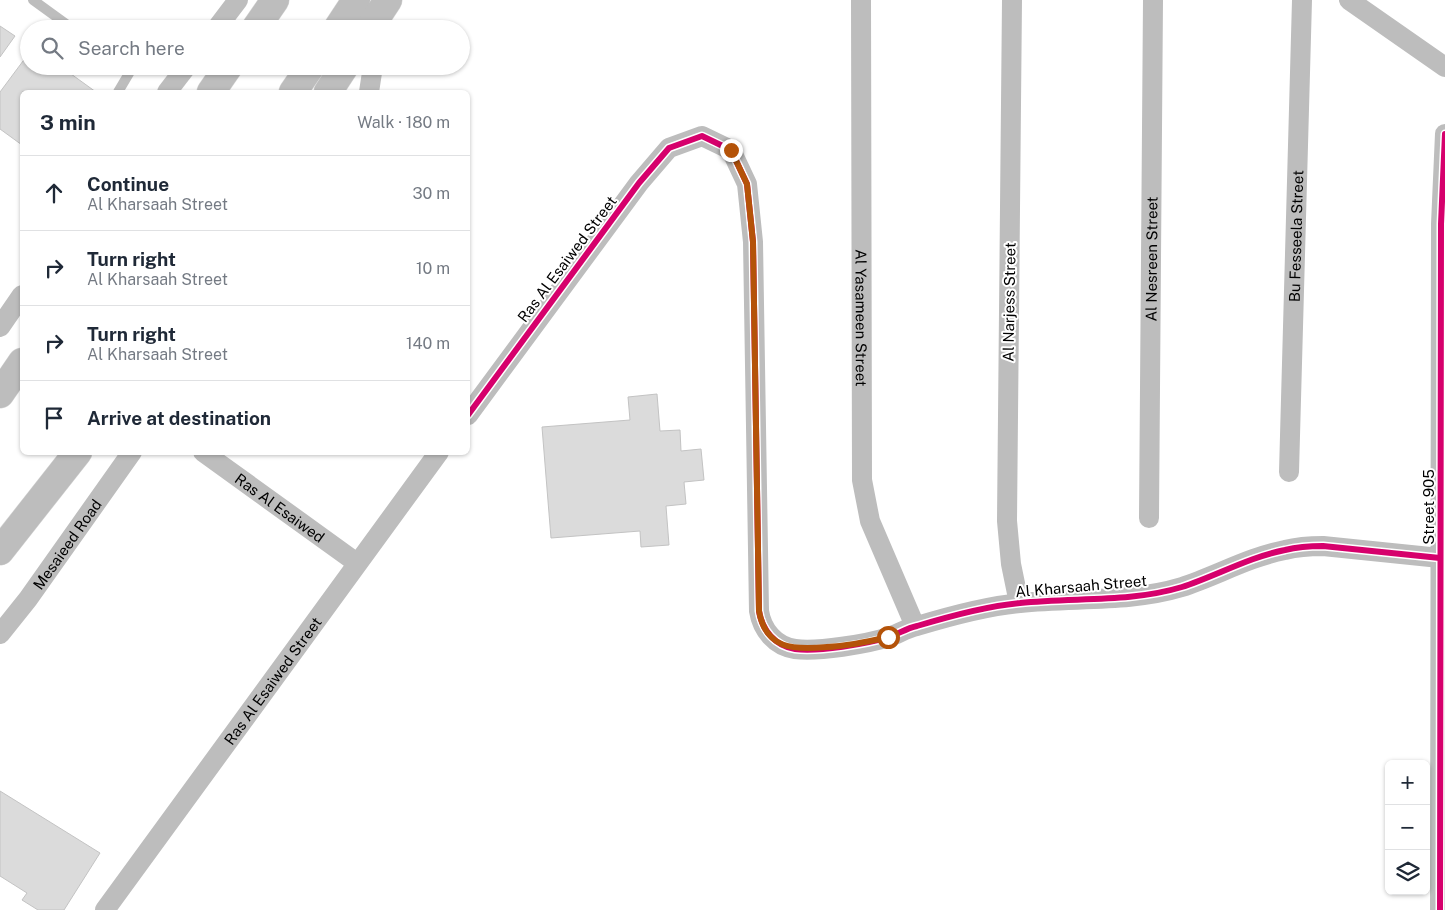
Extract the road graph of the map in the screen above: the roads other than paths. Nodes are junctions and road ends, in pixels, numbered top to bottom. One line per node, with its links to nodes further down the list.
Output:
1 (33, 0): 11 (lane)
2 (238, 0): 12 (street)
3 (275, 0): 13 (highway)
4 (356, 0): 14 (highway)
5 (388, 0): 15 (highway)
6 (860, 0): 48 (street, Al Yasameen Street)
7 (1012, 0): 47 (street, Al Narjess Street)
8 (1153, 0): 42 (street, Al Nesreen Street)
9 (1302, 0): 41 (street, Bu Fesseela Street)
10 (1349, 0): 16 (street)
11 (61, 20)
12 (223, 20)
13 (261, 20)
14 (343, 20)
15 (375, 20)
16 (1445, 67)
17 (128, 75): 23 (lane)
18 (180, 75): 24 (street)
19 (223, 75): 25 (highway)
20 (305, 75): 26 (highway)
21 (339, 75): 27 (highway)
22 (372, 75): 28 (street)
23 (119, 90)
24 (169, 90)
25 (212, 90)
26 (294, 90)
27 (329, 90)
28 (369, 90)
29 (1445, 134): 45 (street, Street 905)
30 (702, 136): 35 (street, Ras Al Esaiwed Street); 48 (street, Al Kharsaah Street)
31 (20, 298): 32 (street)
32 (0, 327)
33 (20, 365): 34 (highway)
34 (0, 394)
35 (470, 411)
36 (51, 455): 43 (highway)
37 (76, 455): 44 (highway)
38 (130, 455): 49 (street, Mesaieed Road)
39 (207, 455): 46 (street, Ras Al Esaiwed)
40 (437, 455): 46 (street, Ras Al Esaiwed Street)
41 (1289, 472)
42 (1150, 518)
43 (0, 538)
44 (0, 551)
45 (1440, 558): 47 (street, Al Kharsaah Street); 50 (street, Street 905)
46 (357, 563): 51 (street, Ras Al Esaiwed Street)
47 (1020, 603): 48 (street, Al Kharsaah Street)
48 (915, 626)
49 (0, 634)
50 (1443, 697): 52 (street, Street 905)
51 (105, 910)
52 (1440, 910)

